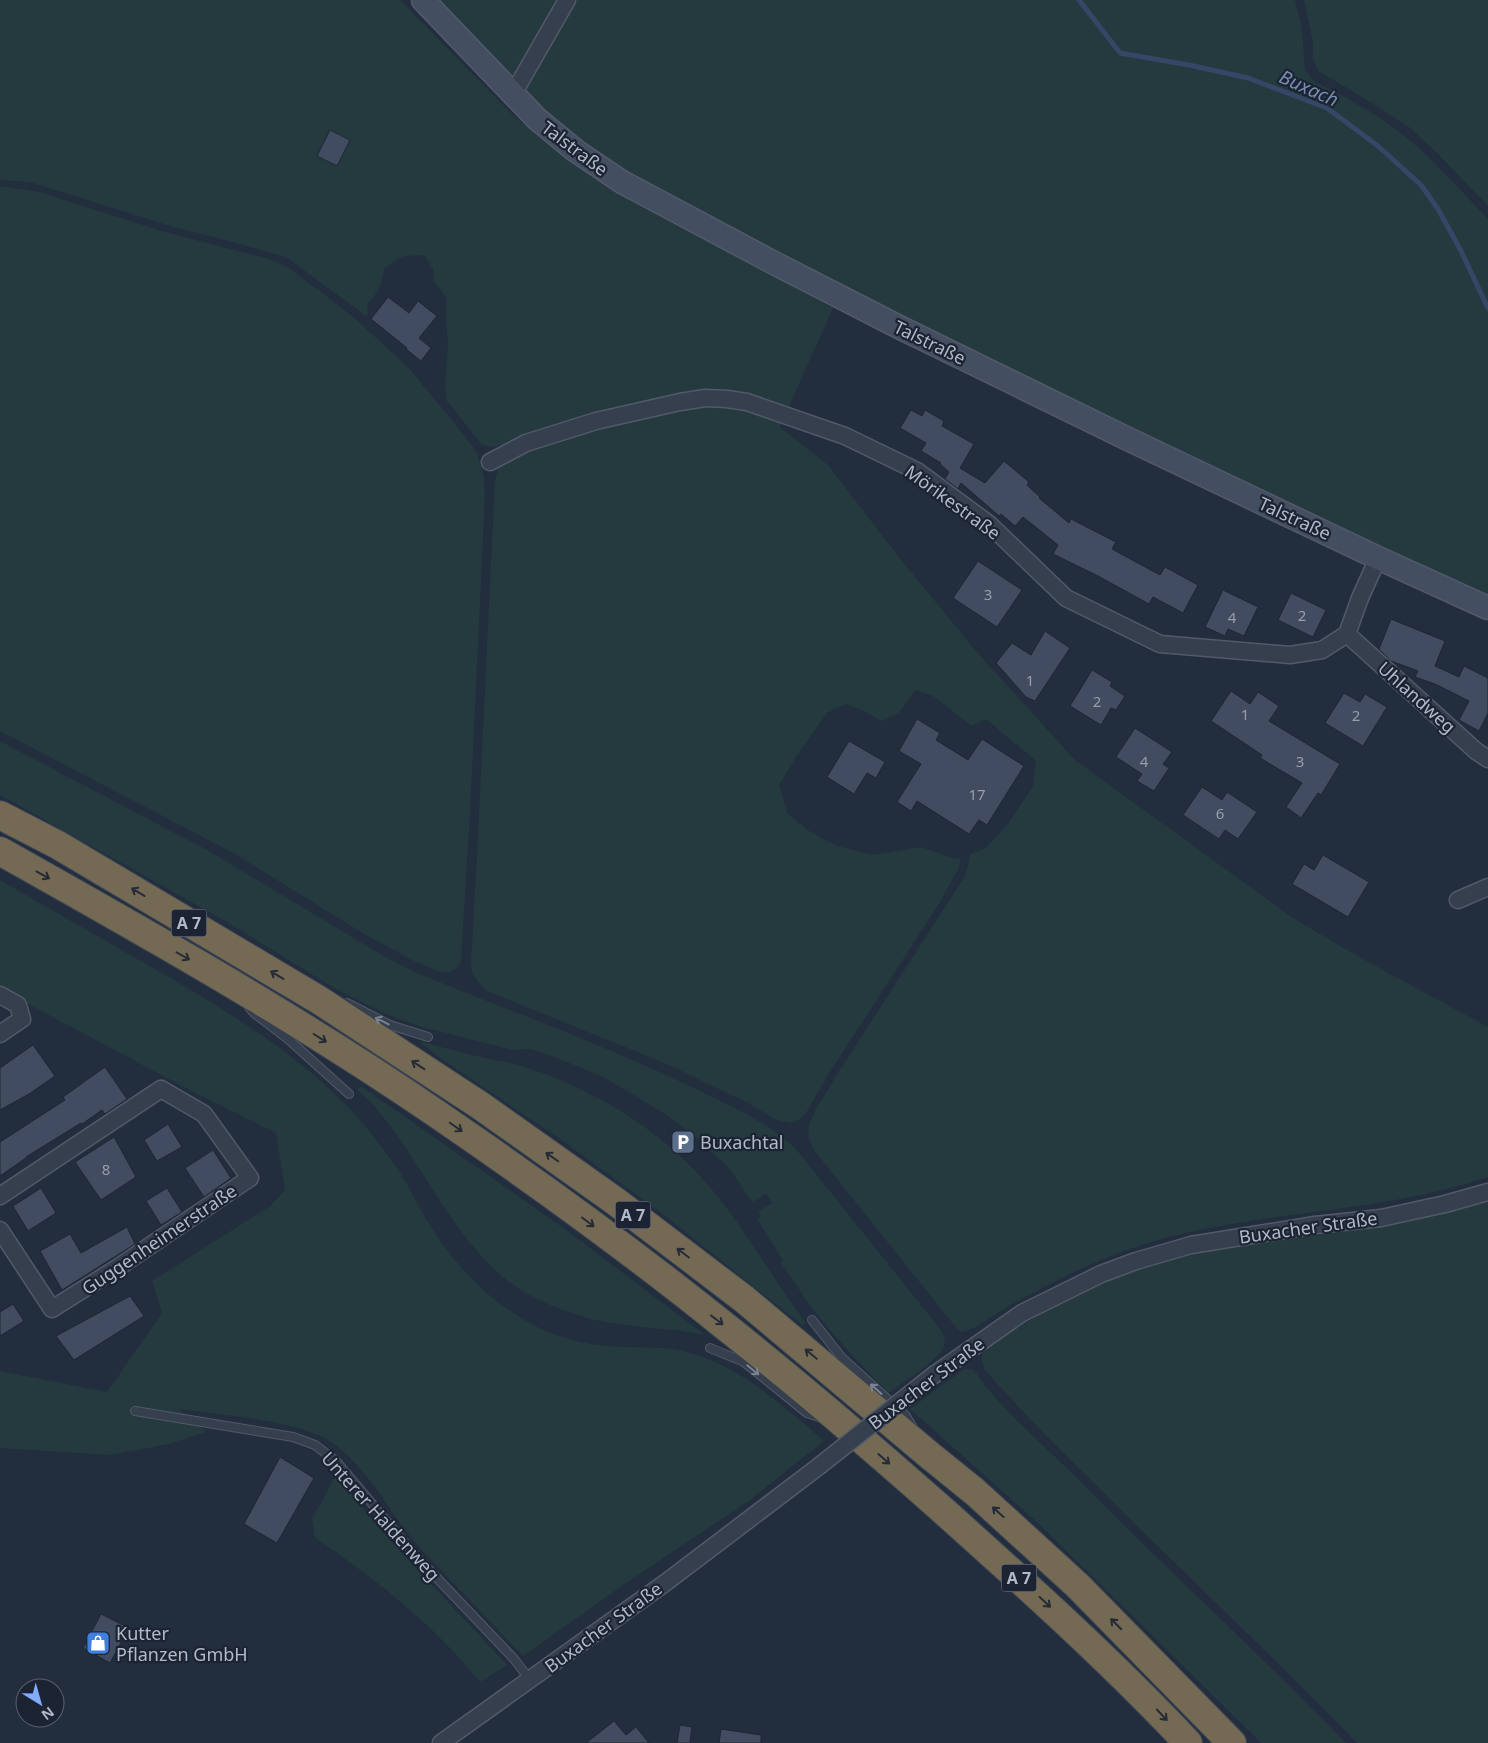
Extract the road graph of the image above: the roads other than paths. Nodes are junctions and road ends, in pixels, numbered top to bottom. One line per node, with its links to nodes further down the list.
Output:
1 (423, 0): 3 (street, Talstraße)
2 (567, 0): 3 (street)
3 (513, 94): 5 (street, Talstraße)
4 (490, 462): 7 (street, Mörikestraße)
5 (1378, 558): 6 (street, Talstraße); 7 (street)
6 (1488, 608)
7 (1347, 634): 8 (street, Uhlandweg)
8 (1488, 759)
9 (0, 815): 15 (highway, A 7, one-way to 9)
10 (0, 851): 13 (highway, A 7, one-way to 13)
11 (1488, 887): 12 (street)
12 (1458, 900)
13 (233, 985): 18 (lane); 25 (highway, A 7, one-way to 25)
14 (0, 995): 16 (street)
15 (332, 1000): 17 (lane, one-way to 15); 26 (highway, A 7, one-way to 15)
16 (0, 1034)
17 (428, 1037)
18 (349, 1094)
19 (1488, 1192): 27 (street, Buxacher Straße, bridge)
20 (0, 1196): 21 (street, Guggenheimerstraße)
21 (0, 1230)
22 (812, 1320): 26 (lane, one-way to 22)
23 (710, 1348): 25 (lane, one-way to 25)
24 (135, 1411): 27 (lane, Unterer Haldenweg)
25 (847, 1427): 29 (highway, A 7, one-way to 29)
26 (928, 1454): 30 (highway, A 7, one-way to 26)
27 (530, 1680): 28 (street, Buxacher Straße)
28 (442, 1743)
29 (1188, 1743)
30 (1232, 1743)

